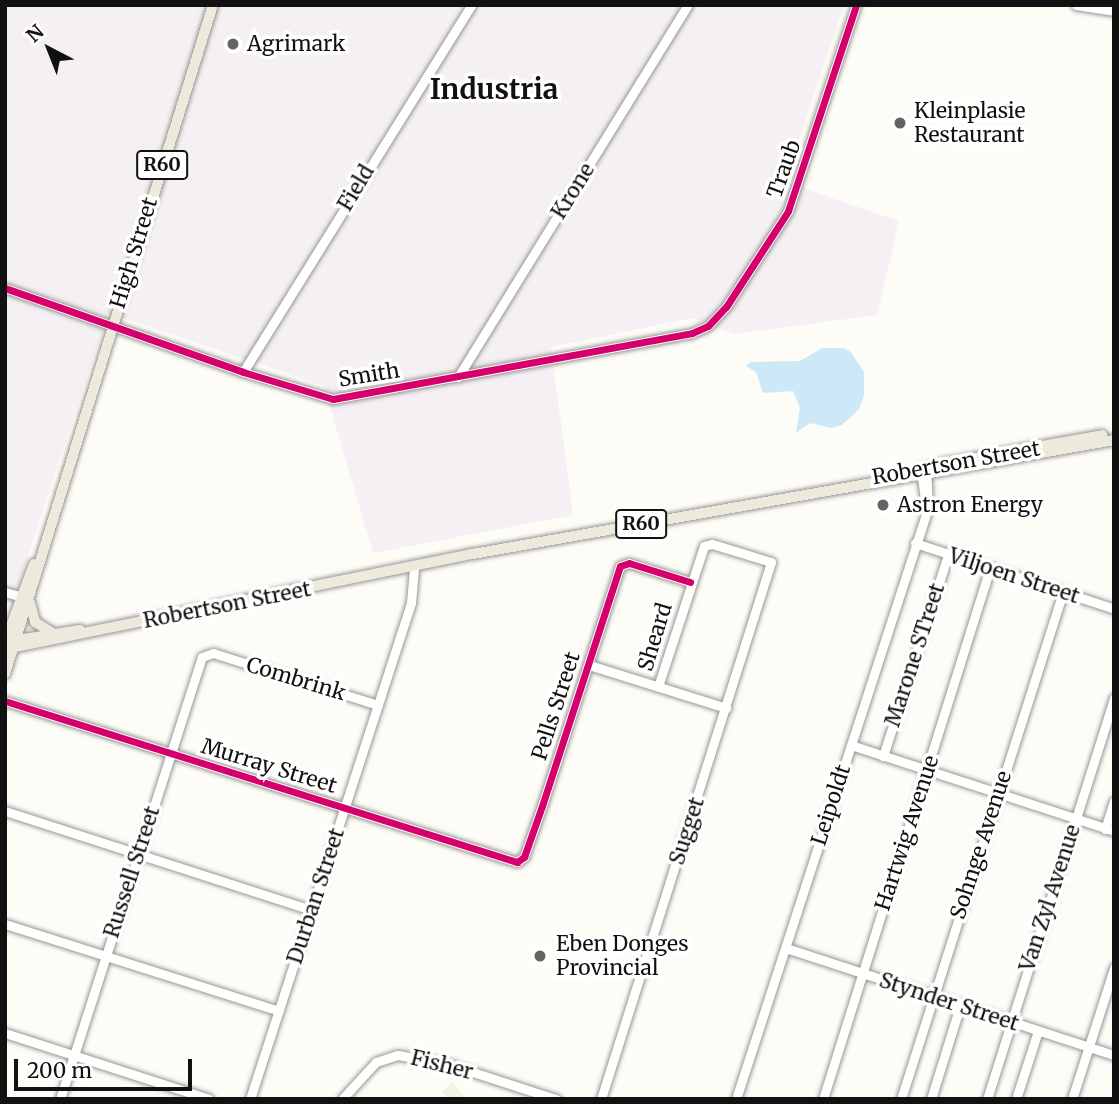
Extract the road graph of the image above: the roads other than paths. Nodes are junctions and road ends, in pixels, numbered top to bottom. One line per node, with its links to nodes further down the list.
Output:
1 (213, 5): 8 (main road, High Street / R60)
2 (471, 5): 10 (street, Field)
3 (688, 5): 11 (street, Krone)
4 (856, 5): 9 (street, Traub)
5 (1076, 5): 6 (street)
6 (1114, 11)
7 (5, 288): 8 (street, Smith)
8 (112, 325): 10 (street, Smith); 23 (main road, High Street / R60)
9 (708, 326): 11 (street, Smith)
10 (243, 372): 11 (street, Smith)
11 (458, 377)
12 (1114, 433): 14 (main road, Robertson Street / R60)
13 (1114, 440): 14 (main road, Robertson Street / R60)
14 (924, 471): 15 (street, Leipoldt); 19 (main road, Robertson Street / R60)
15 (915, 543): 16 (street, Viljoen Street); 36 (street, Leipoldt)
16 (948, 555): 18 (street, Viljoen Street); 38 (street, Marone STreet)
17 (771, 563): 20 (street, Sheard); 35 (street, Sugget)
18 (990, 568): 22 (street, Viljoen Street); 39 (street, Hartwig Avenue)
19 (414, 569): 25 (main road, Robertson Street / R60); 34 (street, Durban Street)
20 (691, 582): 29 (street, Pells Street); 31 (street, Sheard)
21 (5, 592): 23 (street)
22 (1063, 592): 24 (street, Viljoen Street); 40 (street, Sohnge Avenue)
23 (24, 596): 26 (main road); 27 (main road, High Street / R60)
24 (1114, 609)
25 (114, 627): 26 (main road, Robertson Street / R60); 27 (main road, Robertson Street / R60)
26 (54, 634): 27 (main road, Robertson Street / R60)
27 (10, 645): 30 (main road, High Street)
28 (213, 653): 34 (street, Combrink); 37 (street, Russell Street)
29 (589, 665): 31 (street); 47 (street, Pells Street)
30 (5, 674)
31 (658, 687): 35 (street)
32 (1114, 698): 44 (street, Van Zyl Avenue)
33 (5, 701): 37 (street, Murray Street)
34 (378, 705): 42 (street, Durban Street)
35 (726, 708): 70 (street, Sugget)
36 (851, 745): 38 (street); 50 (street, Leipoldt)
37 (170, 754): 42 (street, Murray Street); 46 (street, Russell Street)
38 (883, 756): 39 (street)
39 (927, 770): 40 (street); 53 (street, Hartwig Avenue)
40 (998, 793): 44 (street); 54 (street, Sohnge Avenue)
41 (1114, 801): 45 (street)
42 (345, 808): 47 (street, Murray Street); 48 (street, Durban Street)
43 (5, 811): 46 (street)
44 (1075, 818): 45 (street); 57 (street, Van Zyl Avenue)
45 (1109, 830)
46 (139, 856): 48 (street); 51 (street, Russell Street)
47 (521, 860)
48 (311, 910): 56 (street, Durban Street)
49 (5, 923): 51 (street)
50 (786, 948): 53 (street, Stynder Street); 71 (street, Leipoldt)
51 (105, 956): 56 (street); 62 (street, Russell Street)
52 (1114, 968): 60 (street)
53 (862, 974): 54 (street, Stynder Street); 72 (street, Hartwig Avenue)
54 (933, 997): 55 (street, Stynder Street); 73 (street, Sohnge Avenue)
55 (960, 1006): 57 (street, Stynder Street); 74 (street)
56 (279, 1011): 67 (street, Durban Street)
57 (1011, 1022): 58 (street, Stynder Street); 75 (street, Van Zyl Avenue)
58 (1038, 1031): 60 (street, Stynder Street); 76 (street)
59 (5, 1033): 62 (street)
60 (1089, 1047): 61 (street, Stynder Street); 77 (street)
61 (1114, 1055)
62 (74, 1056): 63 (street); 64 (street, Russell Street)
63 (179, 1089): 65 (street); 66 (street)
64 (60, 1099)
65 (175, 1099)
66 (209, 1099)
67 (250, 1099)
68 (342, 1099): 69 (street, Fisher)
69 (556, 1099)
70 (601, 1099)
71 (736, 1099)
72 (823, 1099)
73 (901, 1099)
74 (931, 1099)
75 (987, 1099)
76 (1016, 1099)
77 (1072, 1099)

